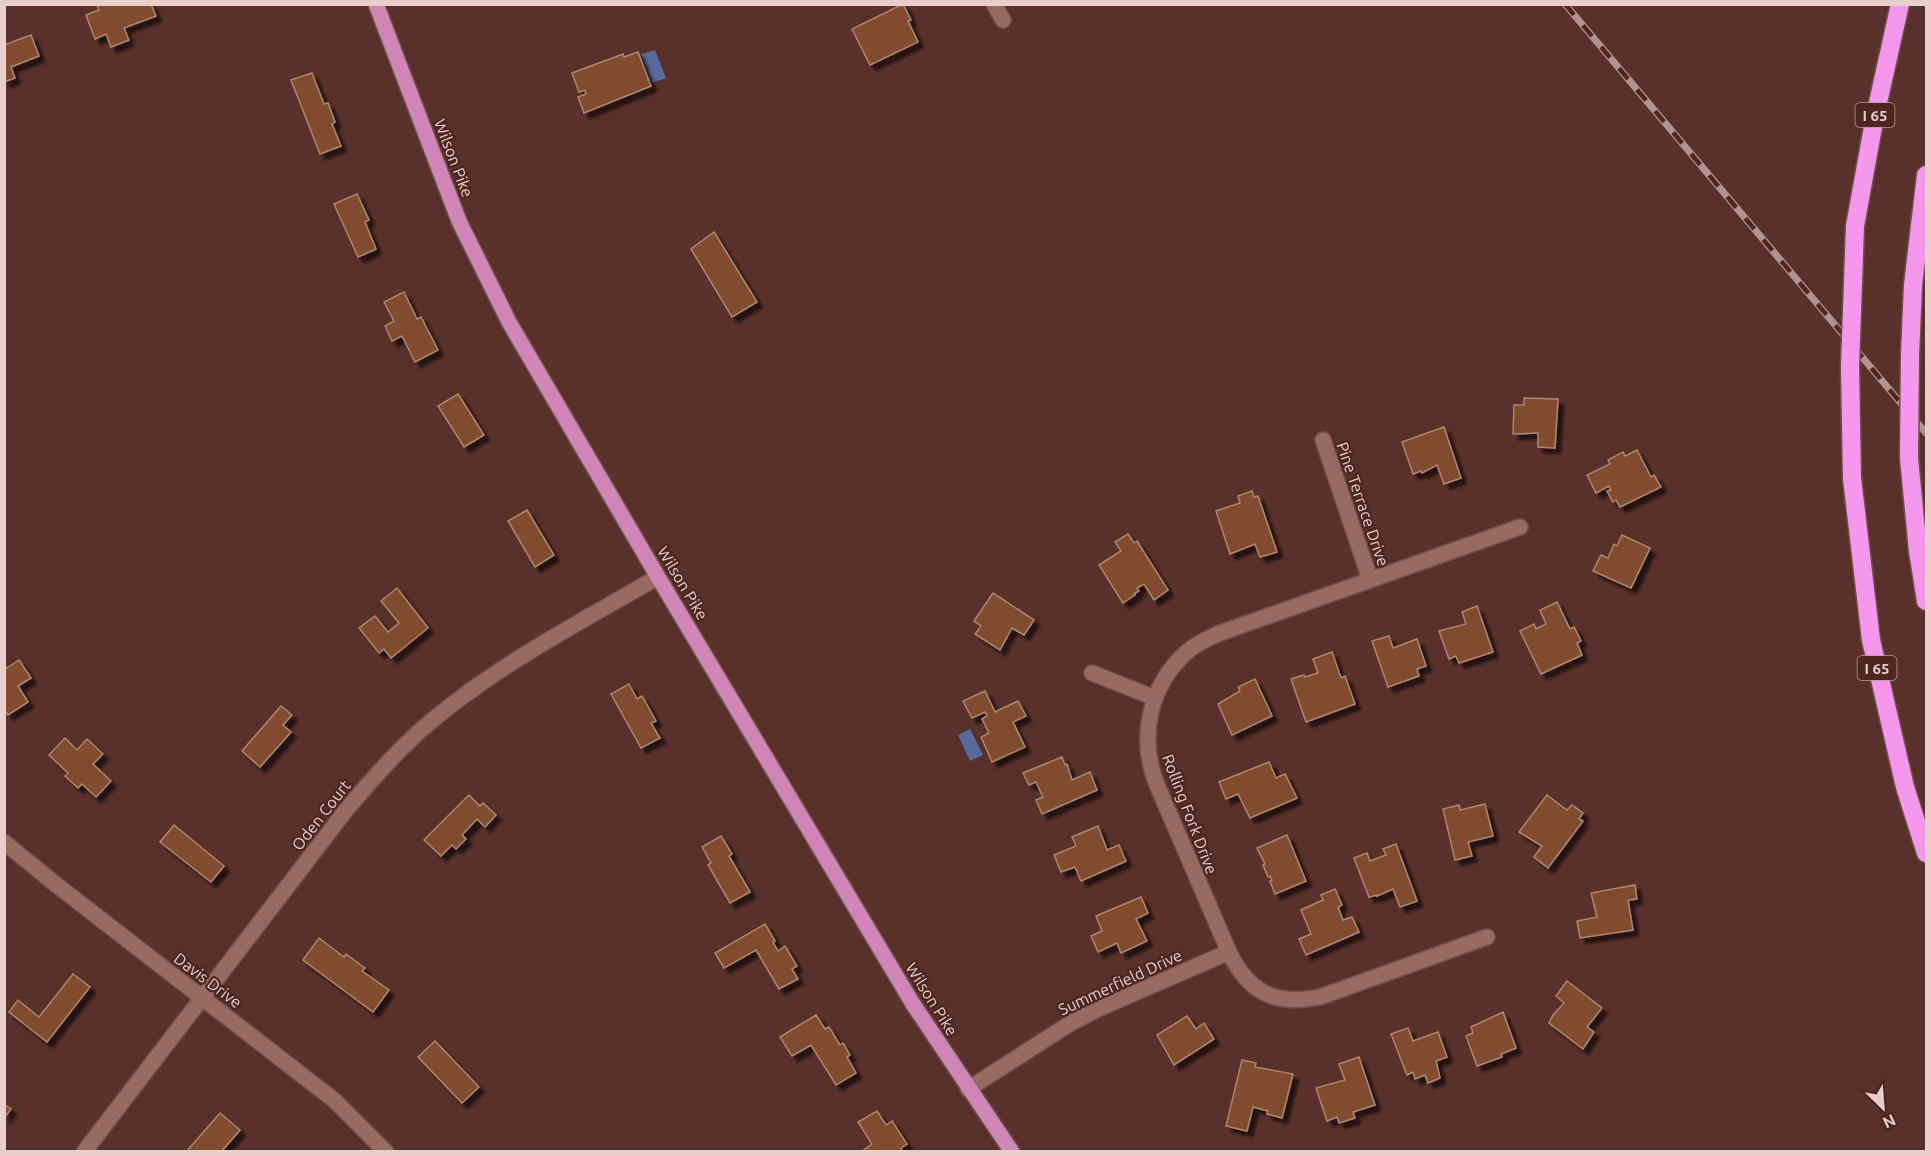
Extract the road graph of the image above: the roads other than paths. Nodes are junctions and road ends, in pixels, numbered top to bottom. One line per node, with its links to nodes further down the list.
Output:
1 (376, 4): 8 (main road, Wilson Pike)
2 (994, 4): 4 (street)
3 (1900, 4): 14 (highway, I 65, bridge)
4 (1003, 20)
5 (1926, 175): 10 (highway, bridge)
6 (1323, 440): 9 (street, Pine Terrace Drive)
7 (1520, 527): 9 (street, Rolling Fork Drive)
8 (658, 578): 17 (street, Oden Court); 18 (main road, Wilson Pike)
9 (1370, 579): 12 (street, Rolling Fork Drive)
10 (1926, 601)
11 (1092, 673): 12 (street)
12 (1155, 698): 16 (street, Rolling Fork Drive)
13 (4, 842): 17 (street, Davis Drive)
14 (1926, 853)
15 (1487, 937): 16 (street, Rolling Fork Drive)
16 (1229, 952): 18 (street, Summerfield Drive)
17 (203, 998): 19 (street, Oden Court); 20 (street, Davis Drive)
18 (968, 1089): 21 (main road, Wilson Pike)
19 (84, 1152)
20 (386, 1152)
21 (1012, 1152)

